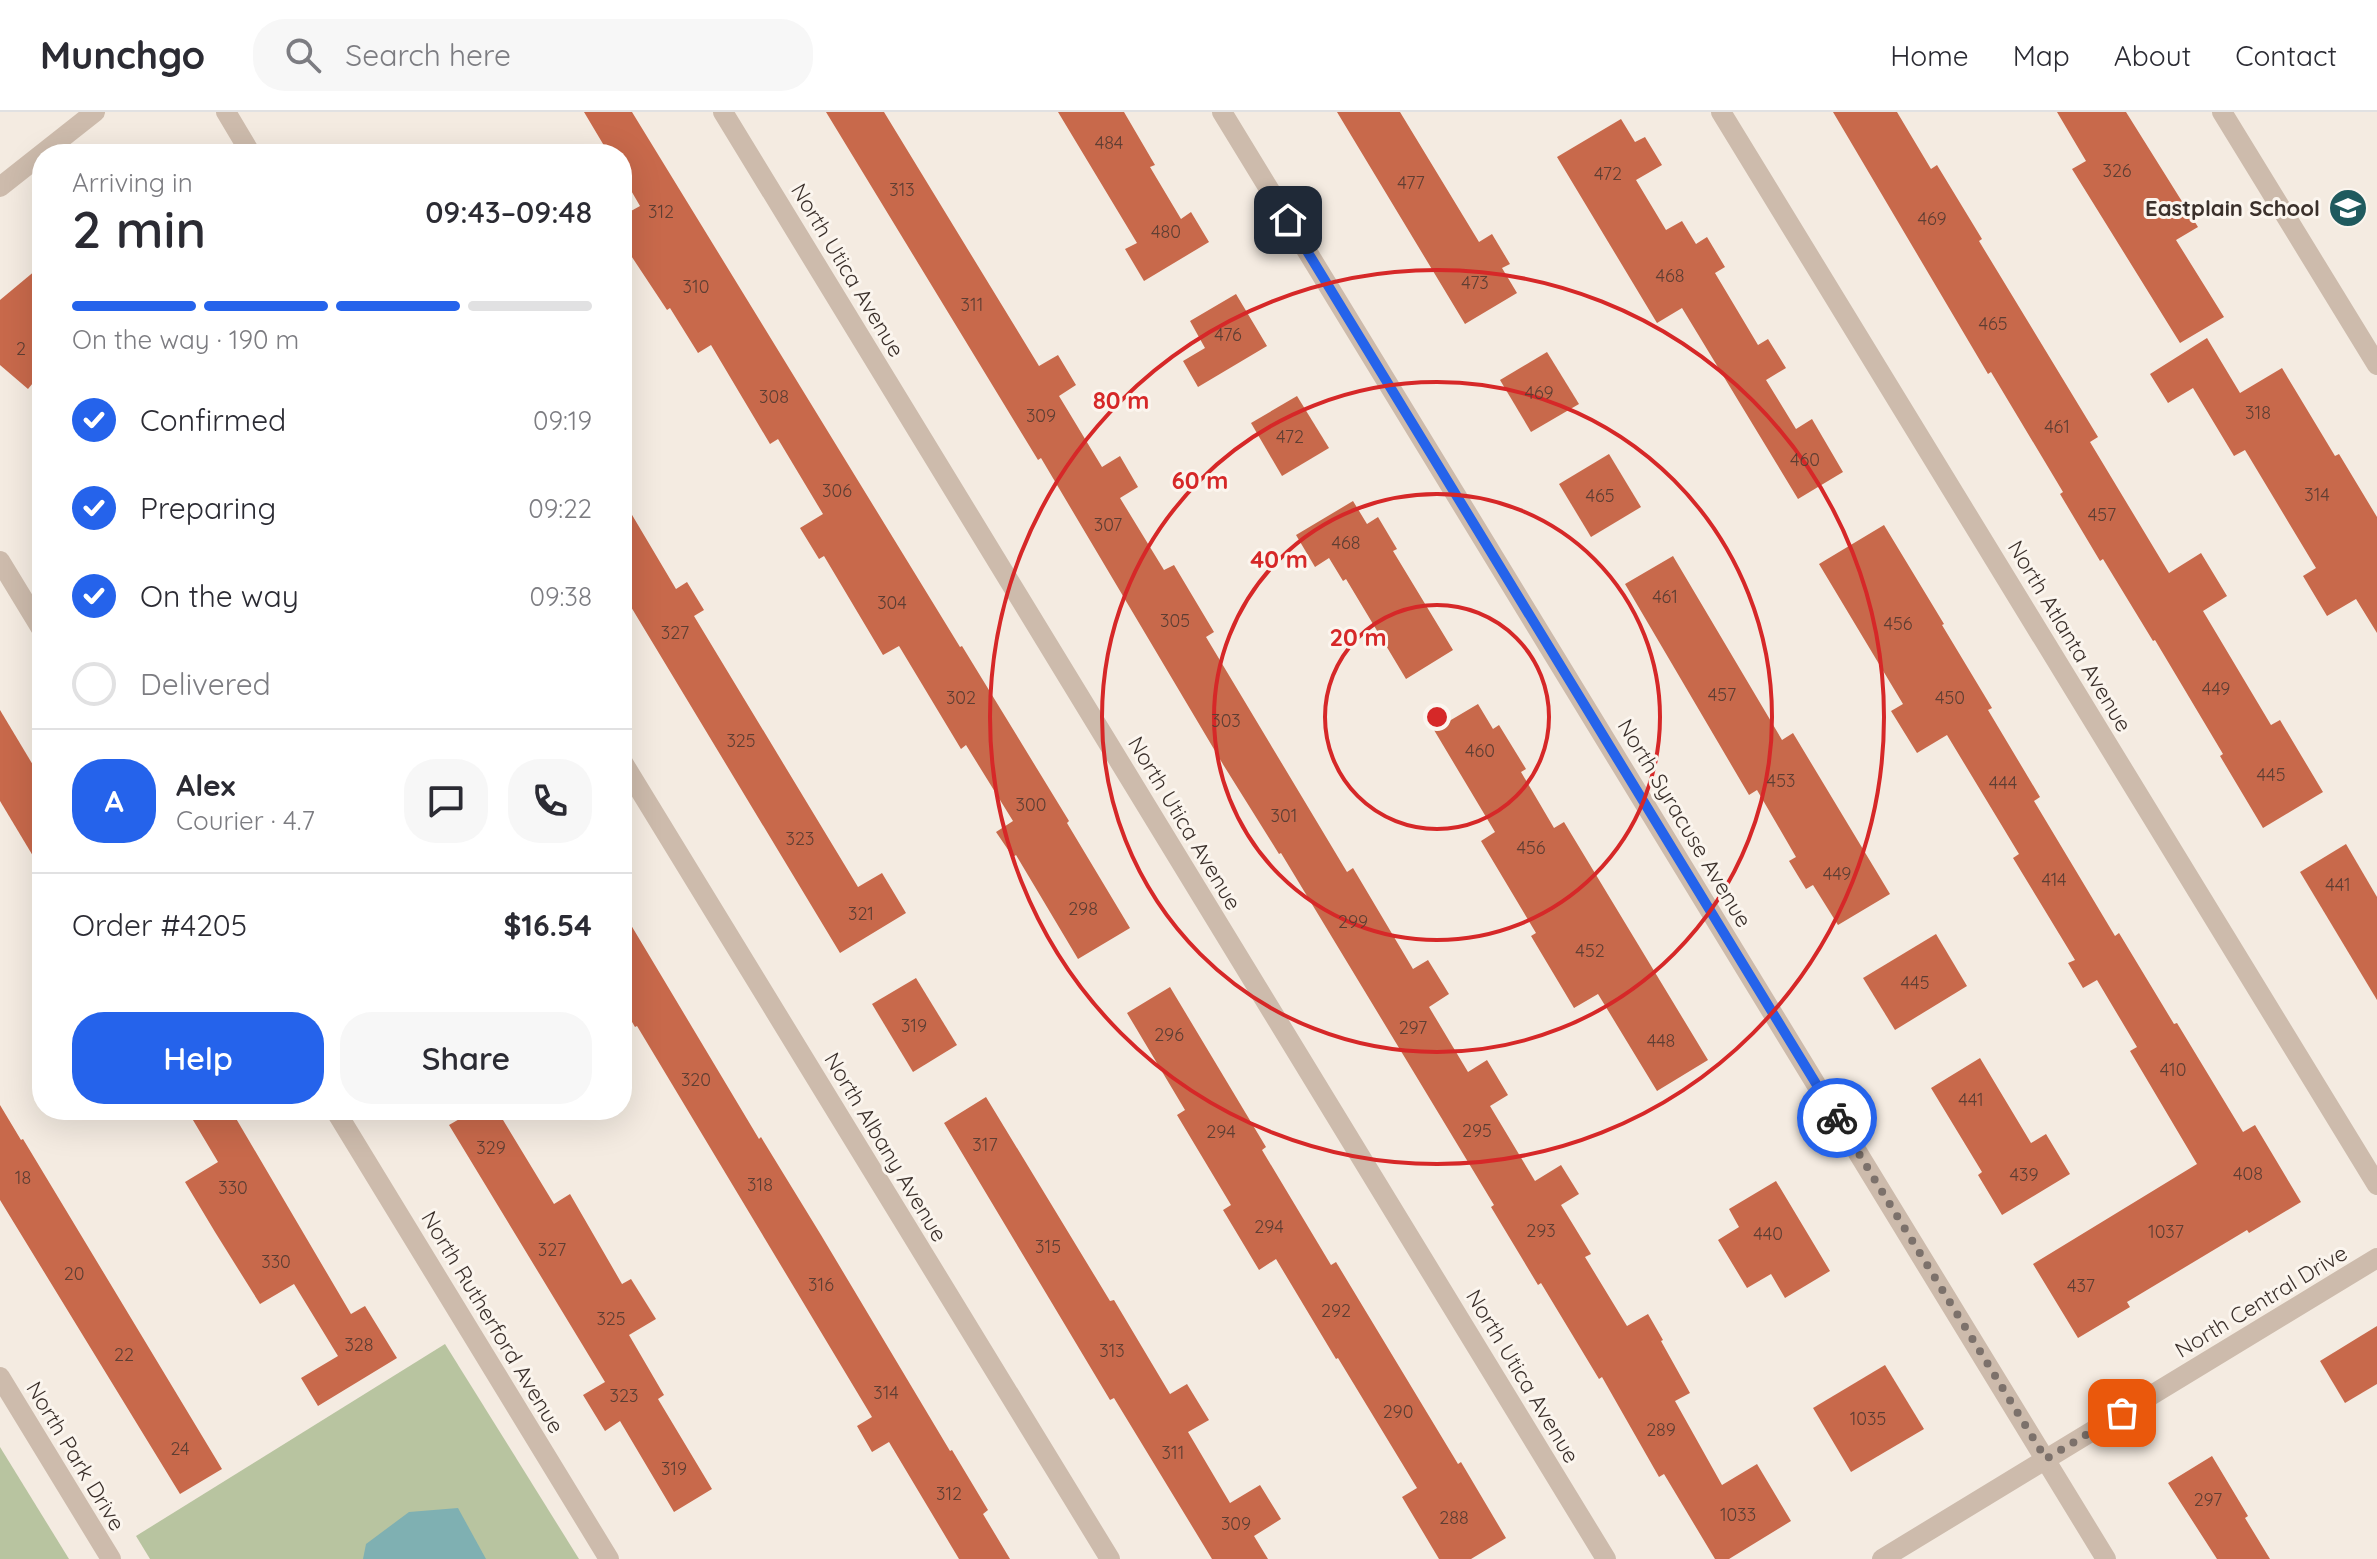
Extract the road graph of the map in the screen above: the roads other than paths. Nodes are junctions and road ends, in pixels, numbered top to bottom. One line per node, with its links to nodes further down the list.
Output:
1 (95, 112): 7 (street)
2 (226, 112): 8 (street)
3 (723, 112): 23 (street, North Utica Avenue)
4 (1222, 112): 19 (street, North Syracuse Avenue)
5 (1721, 112): 16 (street, North Atlanta Avenue)
6 (2222, 112): 11 (street)
7 (54, 144)
8 (245, 144)
9 (32, 162): 10 (street)
10 (0, 187)
11 (2377, 365)
12 (0, 561): 13 (street)
13 (32, 614)
14 (632, 777): 22 (street, North Albany Avenue)
15 (341, 1120): 21 (street, North Rutherford Avenue)
16 (2377, 1185)
17 (2377, 1258): 19 (street, North Central Drive)
18 (0, 1377): 20 (street, North Park Drive)
19 (2046, 1459): 24 (street, North Central Drive); 25 (street, North Syracuse Avenue)
20 (111, 1559)
21 (609, 1559)
22 (1110, 1559)
23 (1606, 1559)
24 (1882, 1559)
25 (2106, 1559)

